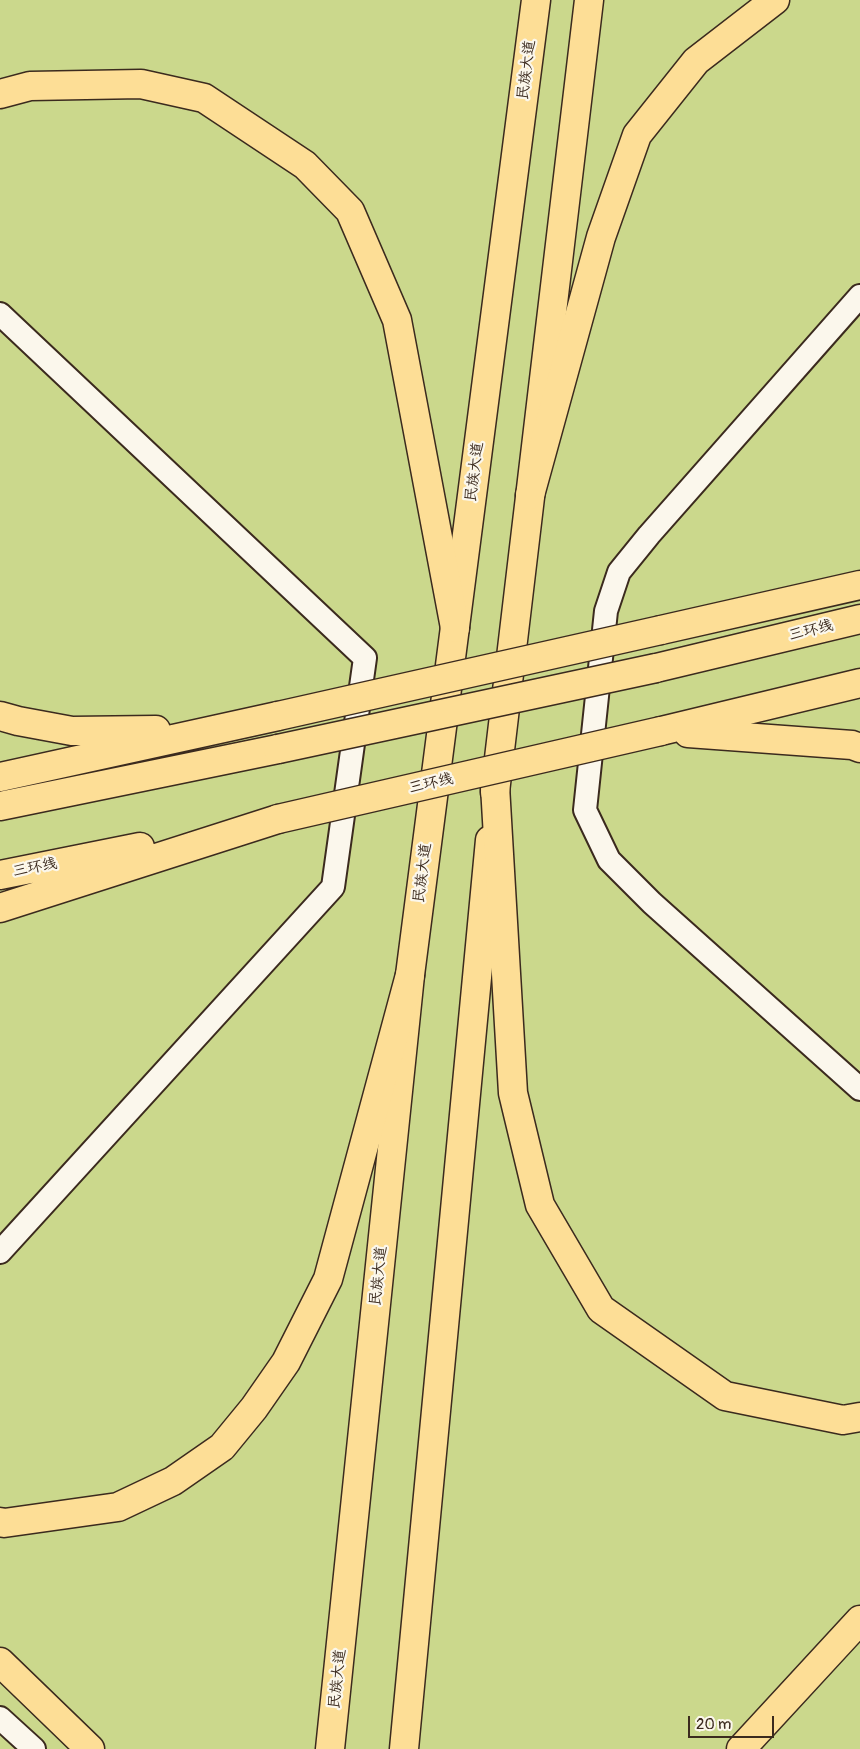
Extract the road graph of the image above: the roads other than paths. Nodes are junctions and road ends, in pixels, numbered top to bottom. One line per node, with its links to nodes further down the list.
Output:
1 (536, 0): 12 (main road, 民族大道)
2 (589, 0): 7 (main road)
3 (775, 0): 7 (main road)
4 (0, 94): 12 (main road)
5 (860, 296): 25 (street)
6 (0, 314): 26 (street)
7 (530, 495): 19 (main road)
8 (860, 578): 10 (main road)
9 (860, 585): 10 (main road)
10 (788, 602): 15 (main road, bridge)
11 (860, 619): 20 (main road, 三环线, bridge)
12 (455, 628): 24 (main road, 民族大道)
13 (860, 683): 16 (main road, 三环线)
14 (0, 716): 15 (main road)
15 (220, 729): 18 (main road)
16 (662, 731): 17 (main road); 21 (main road, 三环线, bridge)
17 (860, 748)
18 (0, 777)
19 (495, 786): 27 (main road); 35 (main road)
20 (0, 806)
21 (278, 819): 22 (main road, 三环线); 23 (main road)
22 (0, 875)
23 (0, 908)
24 (410, 975): 28 (main road); 34 (main road, 民族大道)
25 (860, 1089)
26 (0, 1252)
27 (860, 1417)
28 (0, 1522)
29 (860, 1620): 36 (main road)
30 (0, 1662): 33 (main road)
31 (0, 1718): 32 (street)
32 (34, 1749)
33 (90, 1749)
34 (330, 1749)
35 (404, 1749)
36 (741, 1749)

